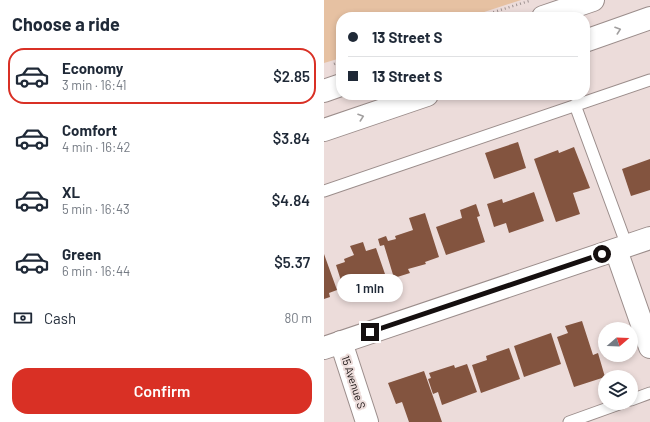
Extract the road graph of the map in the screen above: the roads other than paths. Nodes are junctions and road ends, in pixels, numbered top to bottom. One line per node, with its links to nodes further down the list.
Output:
1 (593, 0): 2 (street)
2 (558, 12)
3 (650, 18): 4 (street, one-way to 3)
4 (590, 39)
5 (650, 80): 9 (lane)
6 (336, 87): 7 (street)
7 (324, 91)
8 (412, 100): 10 (street, one-way to 8)
9 (575, 105): 11 (lane); 13 (lane)
10 (324, 130)
11 (324, 191)
12 (650, 238): 13 (street)
13 (621, 248): 14 (street); 15 (street)
14 (332, 345): 19 (street, 15 Avenue S)
15 (650, 348)
16 (650, 393): 17 (lane)
17 (638, 397)
18 (602, 410): 20 (lane)
19 (367, 422)
20 (569, 422)

